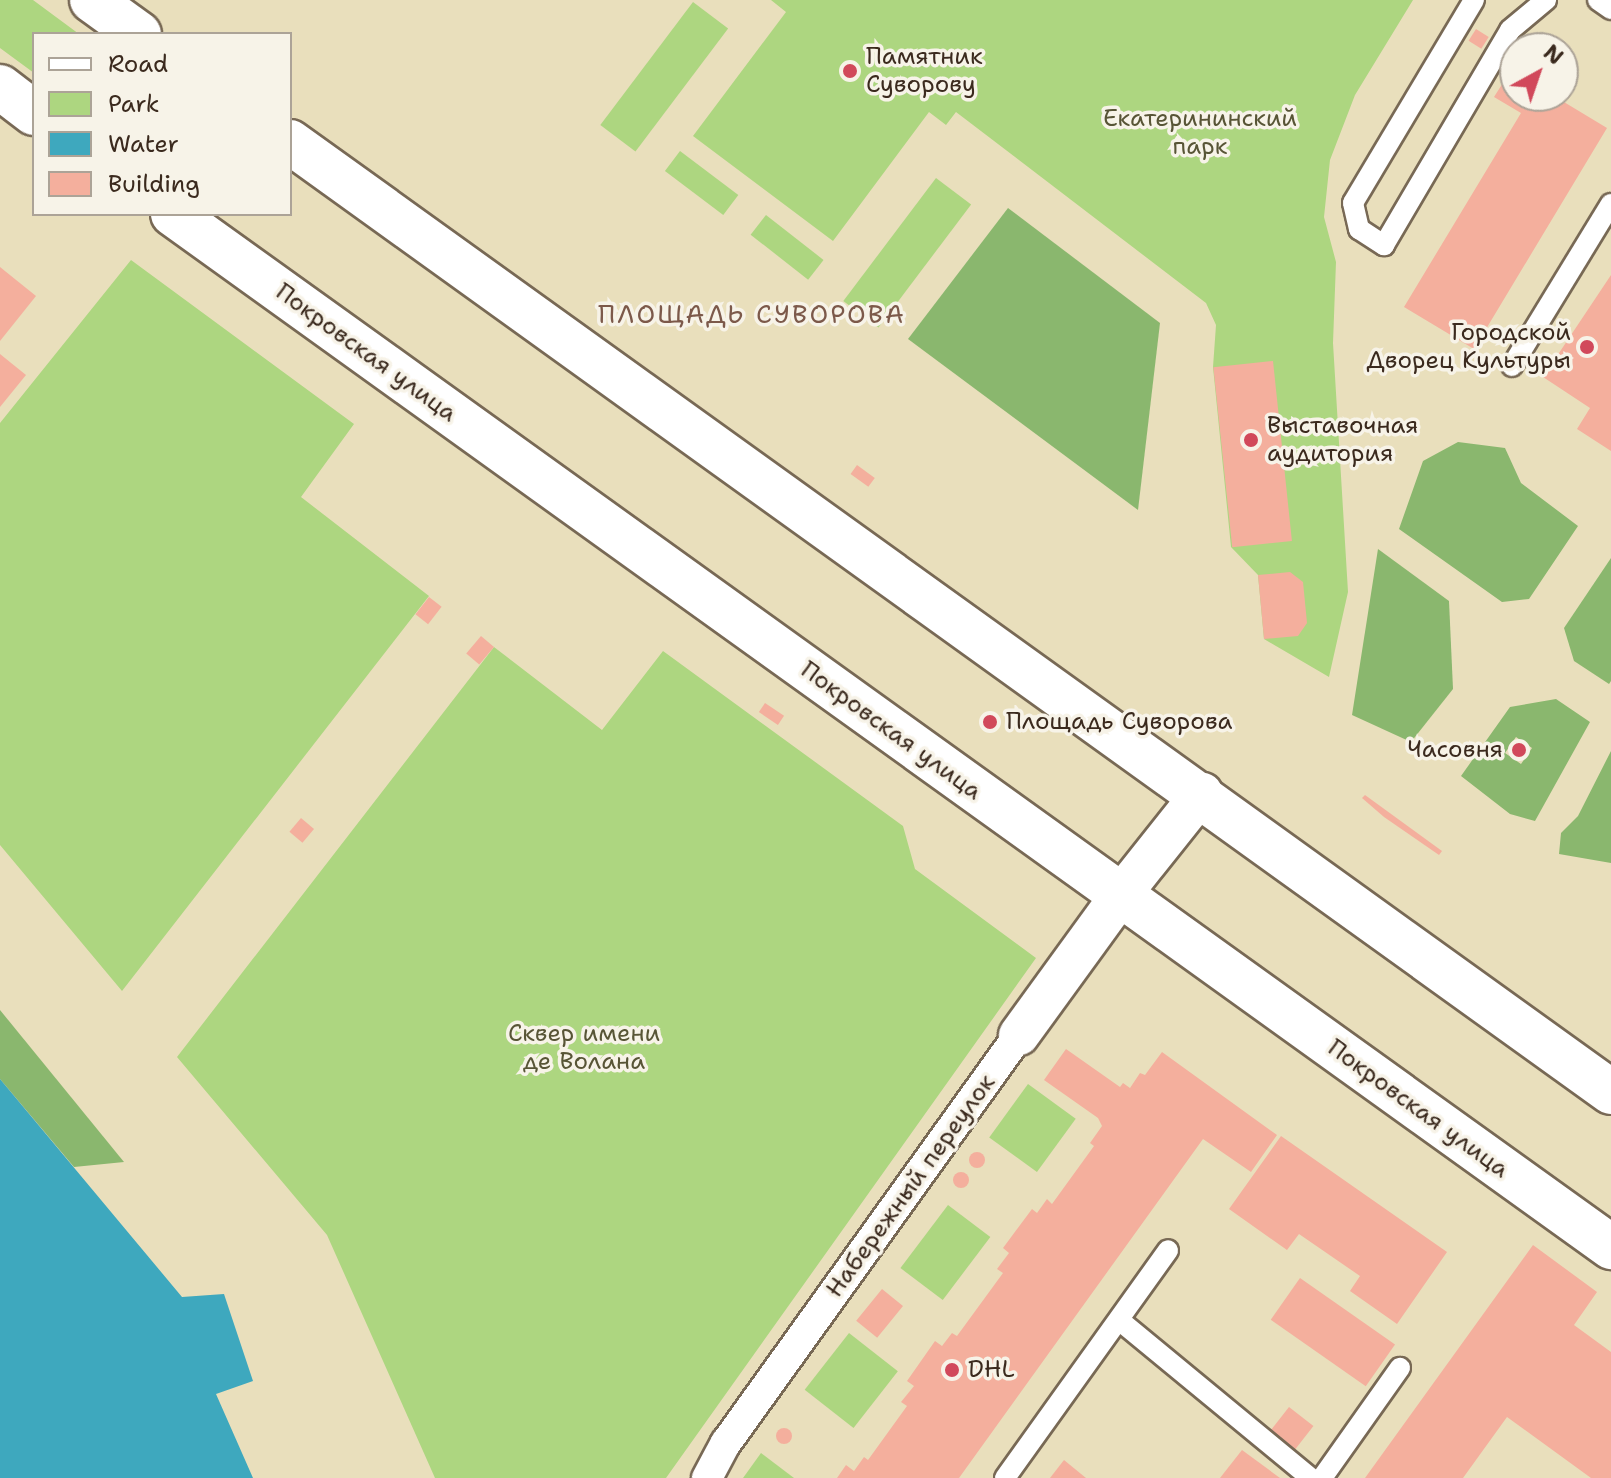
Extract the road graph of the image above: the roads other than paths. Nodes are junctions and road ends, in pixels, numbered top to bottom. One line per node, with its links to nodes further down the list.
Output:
1 (92, 0): 6 (main road)
2 (1474, 0): 3 (lane)
3 (1546, 0)
4 (1598, 0): 5 (lane)
5 (1611, 9)
6 (136, 32)
7 (0, 87): 8 (main road)
8 (32, 111)
9 (292, 143): 13 (main road)
10 (1611, 204): 12 (lane)
11 (176, 216): 14 (main road, Покровская улица)
12 (1512, 366)
13 (1202, 793): 14 (street, Набережный переулок); 16 (main road)
14 (1120, 896): 15 (street, Набережный переулок); 17 (main road, Покровская улица)
15 (1019, 1035): 21 (street, Набережный переулок)
16 (1611, 1092)
17 (1611, 1247)
18 (1168, 1250): 19 (lane)
19 (1119, 1320): 22 (lane); 23 (lane)
20 (1400, 1368): 24 (lane)
21 (707, 1478)
22 (1005, 1478)
23 (1311, 1478)
24 (1322, 1478)

